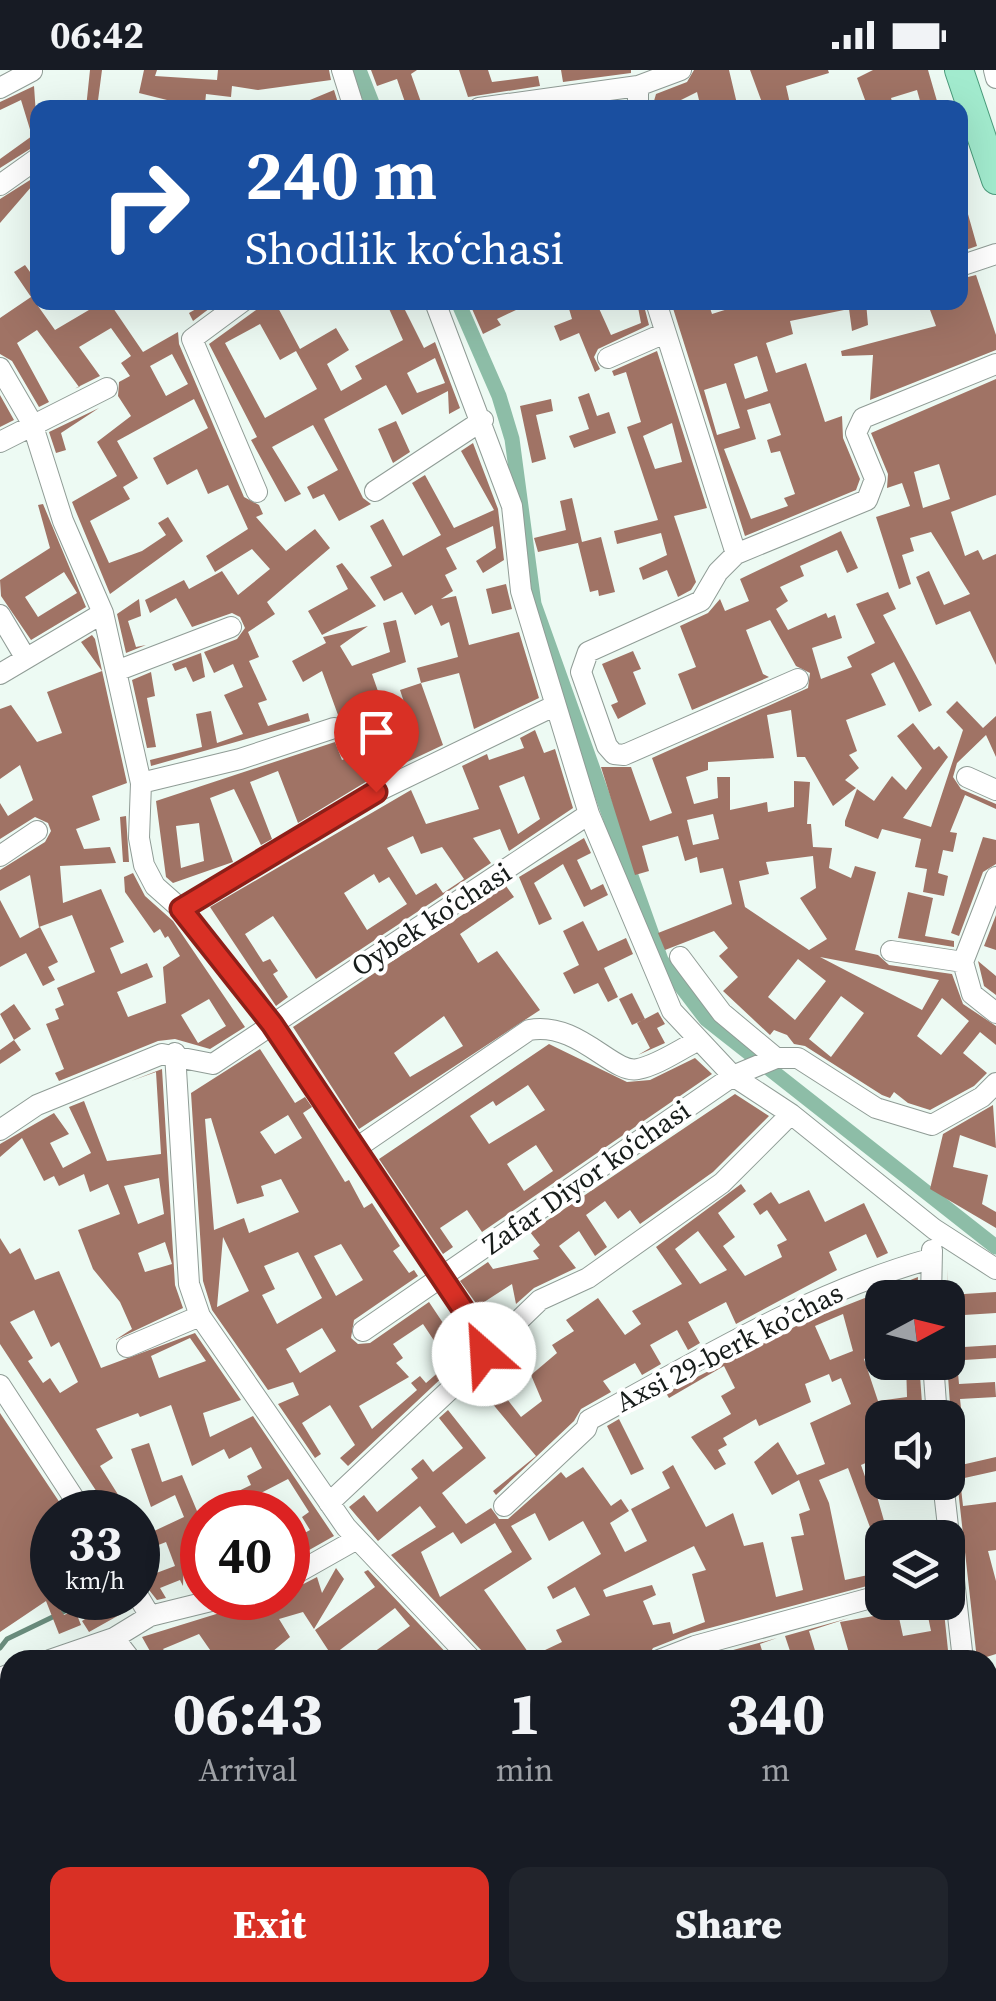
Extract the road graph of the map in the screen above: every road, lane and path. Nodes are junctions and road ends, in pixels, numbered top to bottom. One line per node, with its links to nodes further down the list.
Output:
1 (342, 70): 9 (street)
2 (680, 70): 8 (street)
3 (958, 70): 12 (main road)
4 (994, 70): 6 (street)
5 (32, 71): 7 (street)
6 (996, 78)
7 (0, 88)
8 (638, 97): 10 (street)
9 (351, 100)
10 (595, 100)
11 (30, 163): 13 (street)
12 (996, 180)
13 (0, 184)
14 (996, 254): 15 (street)
15 (968, 263)
16 (231, 310): 28 (street)
17 (437, 310): 24 (street)
18 (658, 310): 19 (street)
19 (665, 333): 20 (street); 29 (street)
20 (608, 358)
21 (996, 364): 29 (street)
22 (0, 368): 25 (street)
23 (107, 388): 25 (street)
24 (483, 420): 27 (street); 38 (street)
25 (32, 422): 26 (street); 30 (street)
26 (0, 442)
27 (376, 491)
28 (257, 492)
29 (736, 554): 35 (street)
30 (103, 613): 33 (street); 34 (street)
31 (0, 616): 33 (street)
32 (231, 628): 34 (street)
33 (25, 657): 36 (street)
34 (119, 670): 42 (street)
35 (581, 672): 37 (street); 38 (street)
36 (0, 674)
37 (798, 680)
38 (549, 683): 39 (street)
39 (554, 706): 44 (street); 48 (street)
40 (334, 728): 42 (street)
41 (966, 776): 43 (street)
42 (141, 783): 48 (street)
43 (996, 790)
44 (589, 814): 53 (street, Oybek koʻchasi); 54 (street)
45 (37, 831): 46 (street)
46 (0, 856)
47 (996, 877): 51 (street)
48 (181, 909): 53 (street)
49 (891, 951): 51 (street)
50 (680, 956): 56 (street)
51 (964, 962): 52 (street)
52 (996, 1013)
53 (272, 1024): 55 (street, Oybek koʻchasi); 61 (street)
54 (697, 1041): 57 (street); 61 (street)
55 (176, 1053): 60 (street); 67 (street)
56 (775, 1059): 57 (street, Zafar Diyor koʻchasi); 58 (street)
57 (738, 1074): 59 (street); 65 (street, Zafar Diyor koʻchasi)
58 (996, 1083)
59 (790, 1114): 62 (street); 70 (street)
60 (0, 1130)
61 (354, 1149): 65 (street)
62 (934, 1229): 63 (street); 64 (street)
63 (930, 1259): 66 (street); 74 (street, Аxsi 29-berk koʼchas)
64 (996, 1269)
65 (440, 1278): 68 (street, Zafar Diyor koʻchasi); 70 (street)
66 (931, 1280)
67 (200, 1316): 69 (street); 73 (street)
68 (363, 1330)
69 (128, 1347)
70 (484, 1354): 73 (street)
71 (0, 1385): 72 (street)
72 (69, 1490)
73 (330, 1502): 75 (street)
74 (504, 1506)
75 (357, 1539): 76 (street); 83 (street)
76 (310, 1566)
77 (865, 1600): 84 (street)
78 (143, 1620): 80 (street)
79 (957, 1620): 85 (street)
80 (114, 1638): 81 (street); 82 (street)
81 (79, 1650)
82 (123, 1650)
83 (462, 1650)
84 (685, 1650)
85 (961, 1650)

